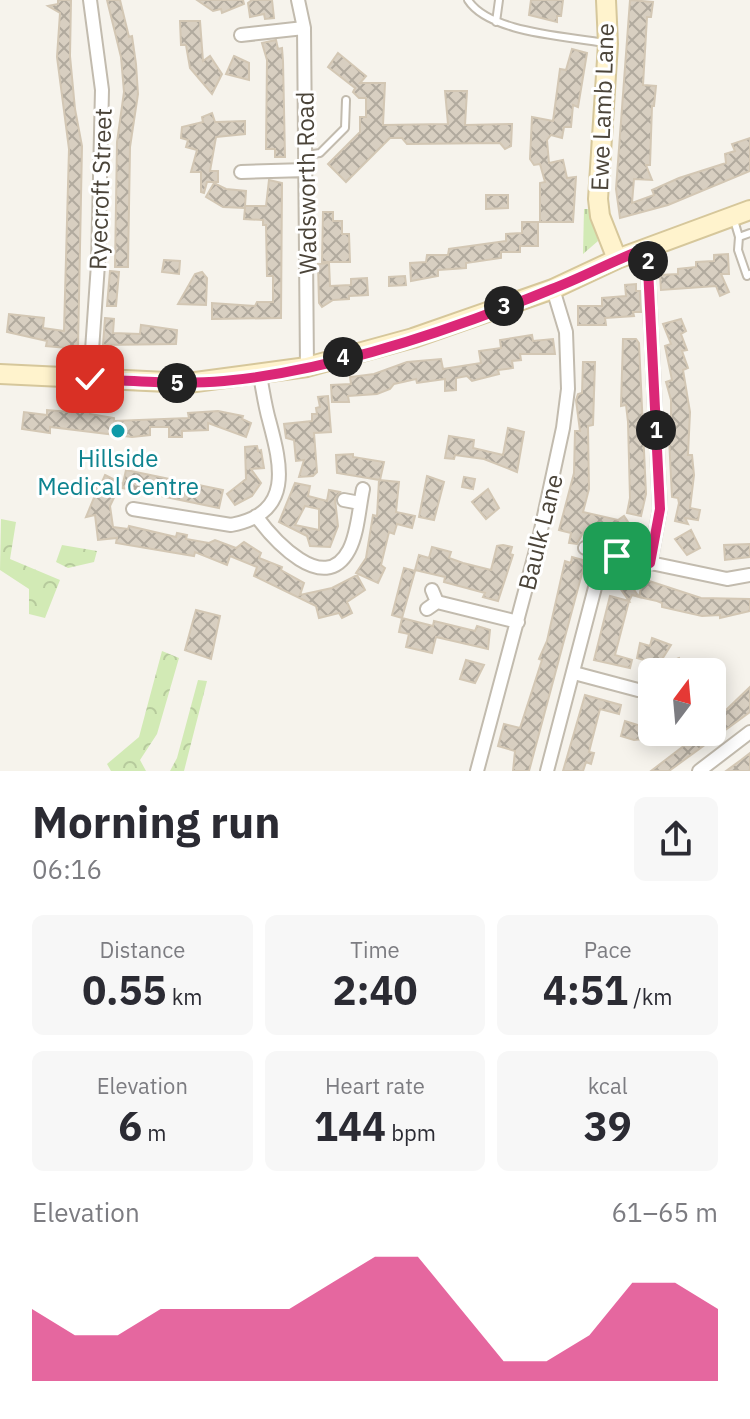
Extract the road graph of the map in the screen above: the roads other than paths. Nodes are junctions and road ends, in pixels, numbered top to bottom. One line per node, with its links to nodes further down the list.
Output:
1 (90, 0): 24 (street, Ryecroft Street)
2 (298, 0): 7 (street, Wadsworth Road)
3 (468, 0): 6 (lane)
4 (499, 0): 6 (lane)
5 (606, 0): 9 (main road, Ewe Lamb Lane)
6 (496, 22): 9 (lane)
7 (304, 28): 8 (street); 11 (street, Wadsworth Road)
8 (241, 35)
9 (608, 44): 18 (main road, Ewe Lamb Lane)
10 (346, 100): 11 (lane)
11 (306, 155): 12 (street, Wadsworth Road)
12 (306, 170): 13 (street); 21 (street, Wadsworth Road)
13 (241, 172)
14 (742, 213): 16 (lane); 17 (main road)
15 (750, 233): 16 (lane)
16 (739, 237): 19 (lane)
17 (647, 248): 18 (main road); 34 (street)
18 (617, 259): 20 (main road)
19 (750, 274)
20 (553, 289): 21 (main road); 37 (street, Baulk Lane)
21 (307, 367): 23 (main road)
22 (0, 374): 24 (main road)
23 (260, 376): 24 (main road); 31 (street)
24 (90, 379)
25 (363, 489): 28 (street)
26 (150, 497): 30 (street)
27 (344, 500): 28 (street)
28 (360, 503): 31 (street)
29 (133, 509): 30 (street)
30 (148, 512): 31 (street)
31 (256, 516)
32 (585, 548): 33 (street)
33 (617, 556): 34 (street); 38 (street)
34 (650, 563): 35 (street)
35 (750, 575)
36 (432, 600): 37 (street)
37 (518, 622): 41 (street, Baulk Lane)
38 (574, 673): 39 (street); 42 (street)
39 (638, 690)
40 (750, 732): 43 (street)
41 (477, 771)
42 (547, 771)
43 (699, 771)

